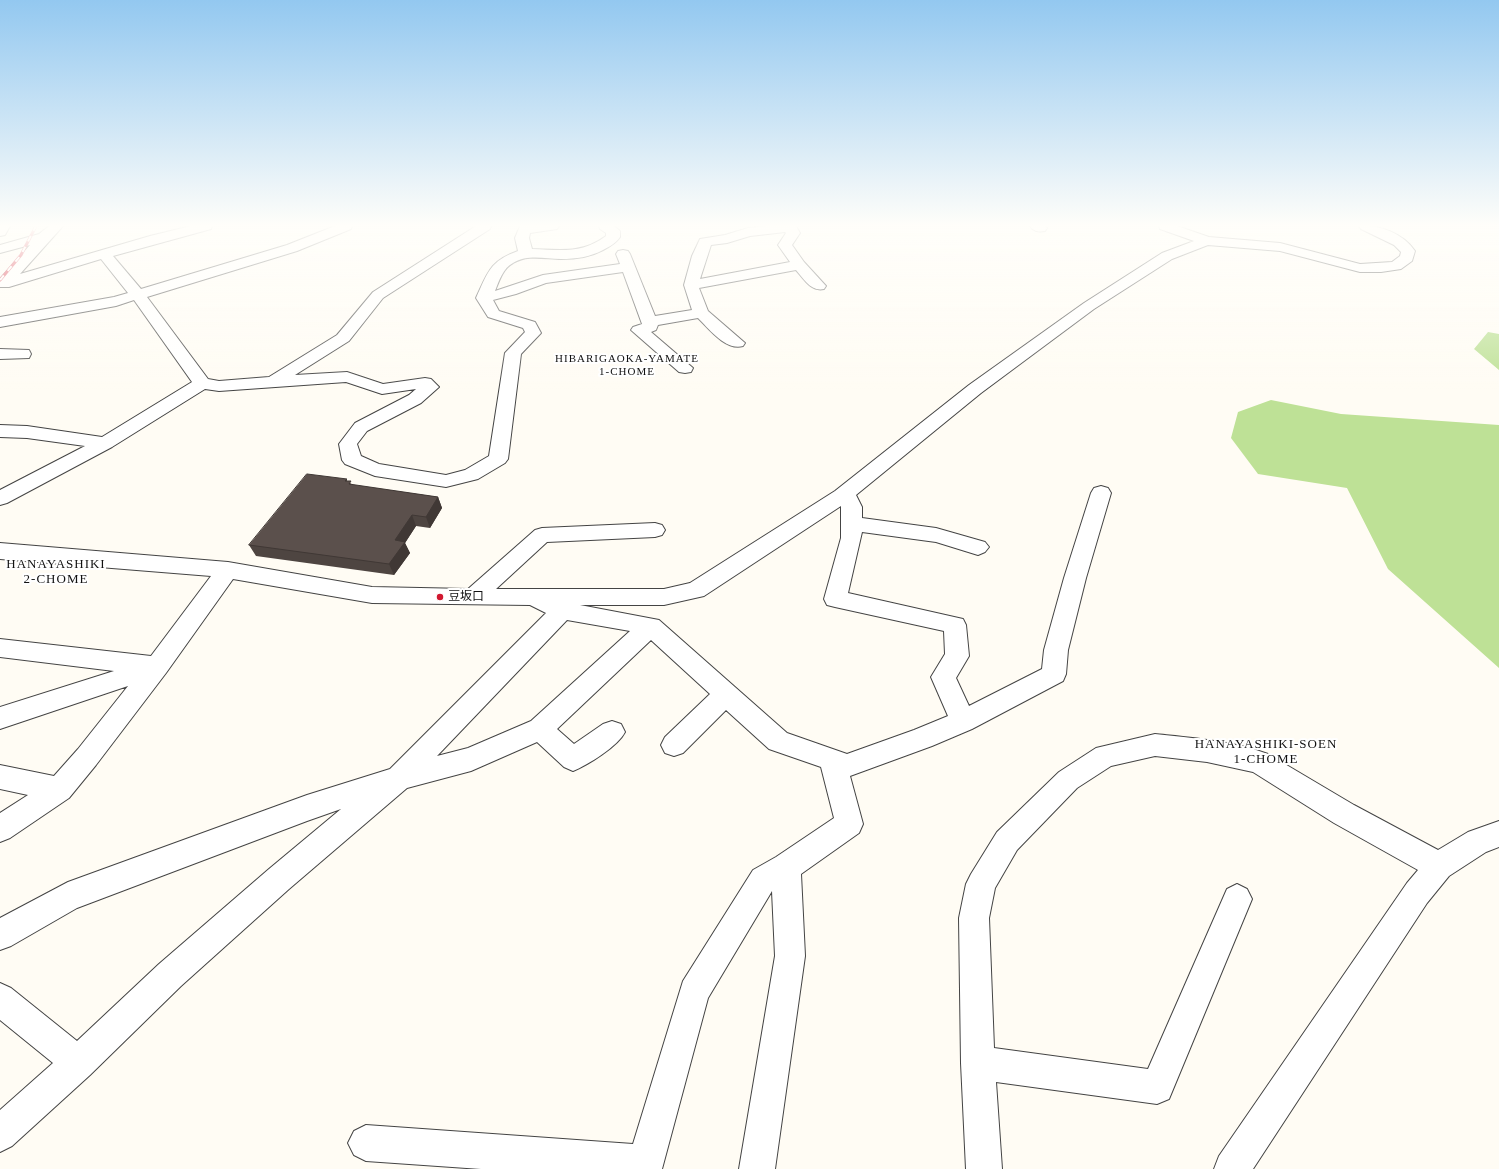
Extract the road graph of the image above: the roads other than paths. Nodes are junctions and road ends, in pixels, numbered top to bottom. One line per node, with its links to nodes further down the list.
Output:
1 (17, 281): 12 (street)
2 (126, 281): 15 (street)
3 (182, 281): 15 (street)
4 (400, 281): 25 (street)
5 (492, 281): 16 (street)
6 (541, 281): 16 (street)
7 (633, 281): 19 (street)
8 (692, 281): 13 (street)
9 (715, 281): 13 (street)
10 (814, 281): 14 (street)
11 (1129, 281): 29 (street)
12 (3, 285)
13 (691, 285): 17 (street)
14 (819, 286)
15 (137, 294): 18 (street); 24 (street)
16 (484, 298): 25 (street)
17 (701, 313): 19 (street); 20 (street)
18 (0, 322)
19 (649, 322): 23 (street)
20 (737, 343)
21 (0, 354): 22 (street)
22 (23, 354)
23 (685, 368)
24 (202, 383): 25 (street); 27 (street)
25 (273, 383)
26 (0, 431): 27 (street)
27 (105, 443): 30 (street)
28 (1101, 493): 44 (street)
29 (846, 494): 31 (street); 37 (street)
30 (0, 498)
31 (852, 524): 33 (street); 44 (street)
32 (655, 530): 36 (street)
33 (978, 547)
34 (0, 551): 35 (street)
35 (228, 570): 36 (street); 41 (street)
36 (474, 596): 37 (street)
37 (532, 597): 38 (street)
38 (562, 612): 39 (street); 50 (street)
39 (651, 626): 42 (street); 45 (street)
40 (0, 648): 41 (street)
41 (158, 666): 43 (street); 51 (street)
42 (726, 694): 47 (street); 48 (street)
43 (0, 718)
44 (963, 721): 48 (street)
45 (540, 729): 46 (street); 50 (street)
46 (612, 732)
47 (674, 745)
48 (832, 759): 55 (street)
49 (0, 777): 51 (street)
50 (399, 778): 57 (street); 59 (street)
51 (59, 789): 52 (street)
52 (0, 829)
53 (1499, 834): 54 (street)
54 (1439, 866): 60 (street); 66 (street)
55 (786, 867): 63 (street); 64 (street)
56 (1237, 898): 60 (street)
57 (0, 935)
58 (0, 999): 59 (street)
59 (78, 1063): 61 (street)
60 (978, 1063): 65 (street)
61 (0, 1134)
62 (366, 1143): 63 (street)
63 (645, 1166)
64 (757, 1169)
65 (984, 1169)
66 (1232, 1169)

